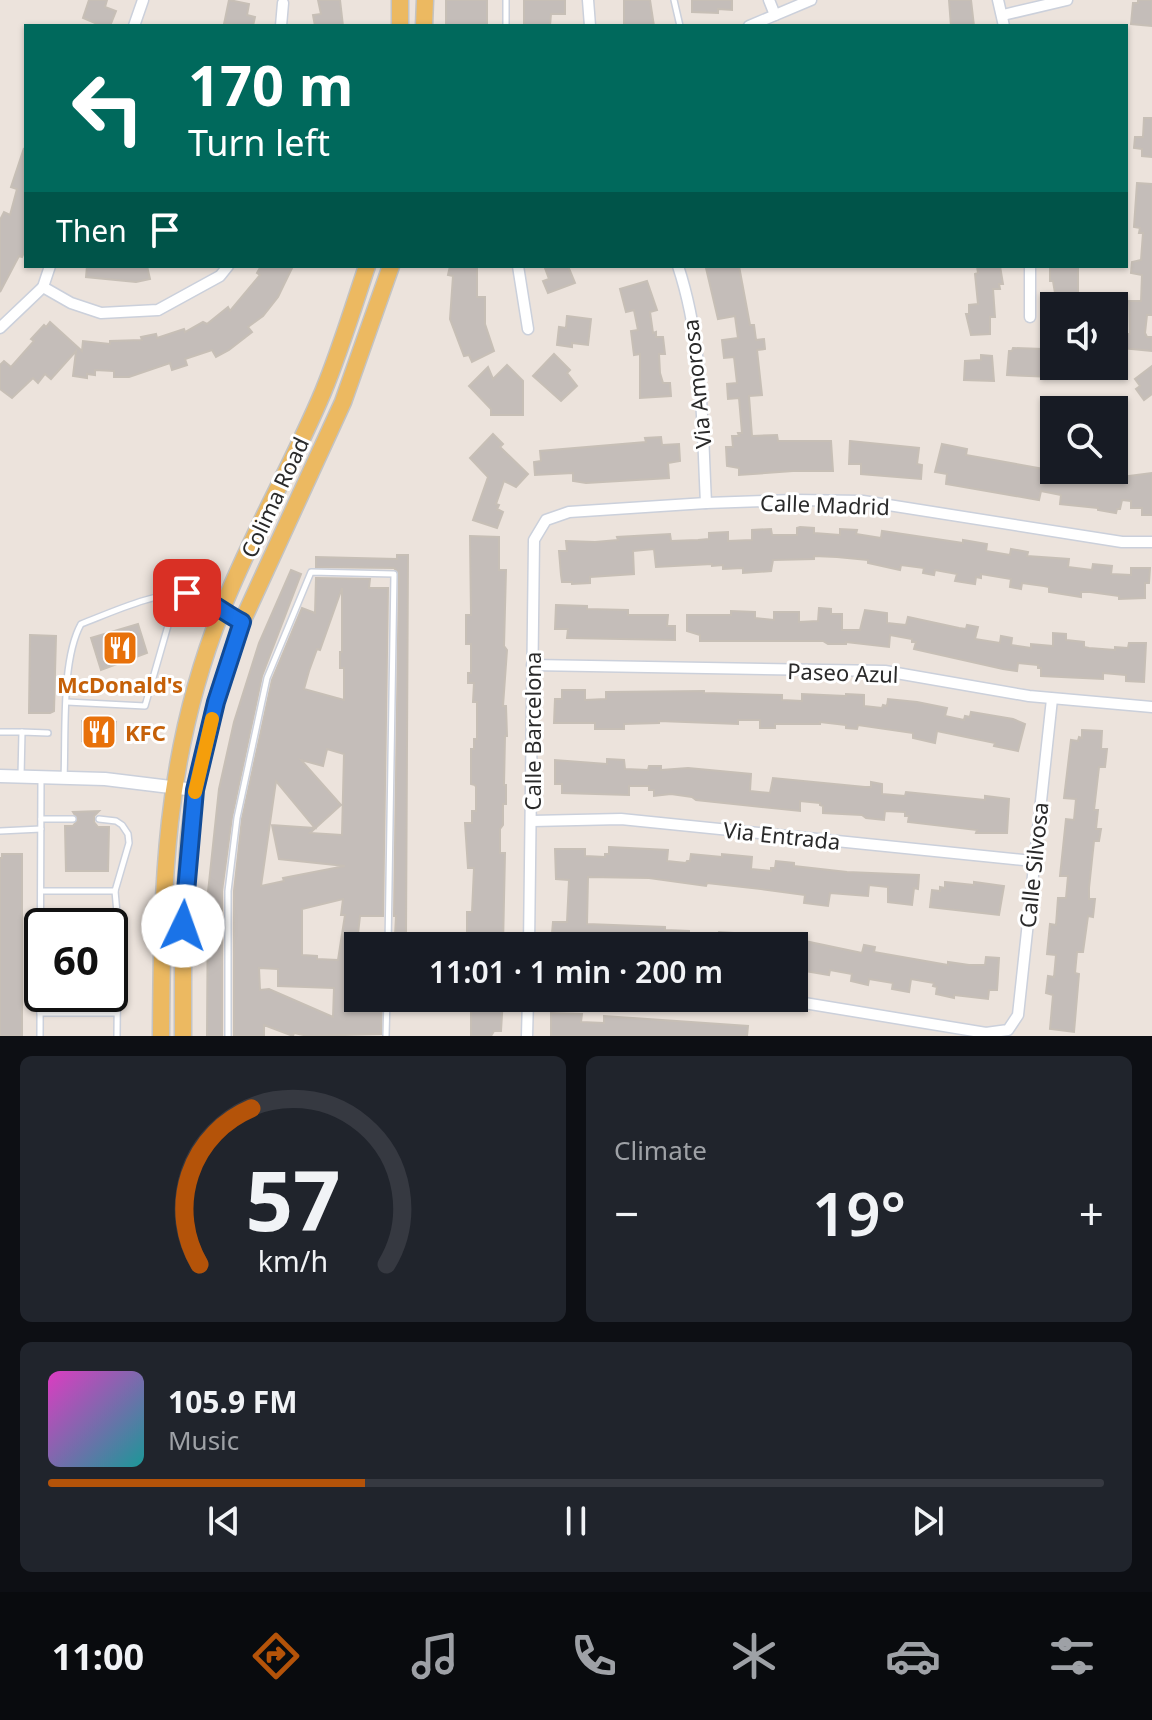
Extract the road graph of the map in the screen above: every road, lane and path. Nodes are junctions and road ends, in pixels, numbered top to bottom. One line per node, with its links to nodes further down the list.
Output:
1 (143, 0): 14 (street)
2 (400, 0): 16 (main road)
3 (425, 0): 17 (main road)
4 (506, 0): 18 (lane)
5 (588, 0): 19 (street)
6 (674, 0): 20 (lane)
7 (769, 0): 12 (street)
8 (811, 0): 12 (street)
9 (998, 0): 13 (street)
10 (1067, 0): 13 (street)
11 (283, 3): 15 (street)
12 (775, 15): 21 (street)
13 (1004, 21)
14 (135, 24)
15 (281, 24)
16 (400, 24)
17 (424, 24)
18 (506, 24)
19 (590, 24)
20 (680, 24)
21 (754, 24)
22 (49, 268): 29 (street)
23 (226, 268): 29 (street)
24 (366, 268): 37 (main road, Colima Road)
25 (390, 268): 38 (main road, Colima Road)
26 (518, 268): 32 (street)
27 (679, 268): 33 (street, Via Amorosa)
28 (1030, 268): 30 (street)
29 (43, 287): 31 (street)
30 (1030, 317)
31 (0, 328)
32 (528, 329)
33 (706, 503): 34 (street, Calle Madrid); 35 (street, Calle Madrid)
34 (546, 520): 39 (street, Calle Barcelona)
35 (1152, 542)
36 (177, 594): 37 (lane); 41 (lane); 41 (lane)
37 (221, 612): 38 (main road); 50 (main road, Colima Road)
38 (242, 622): 51 (main road, Colima Road)
39 (532, 665): 40 (street, Paseo Azul); 55 (street, Calle Barcelona)
40 (1052, 699): 42 (street, Paseo Azul); 58 (street, Calle Silvosa)
41 (67, 702): 49 (lane)
42 (1152, 707)
43 (0, 732): 44 (lane)
44 (22, 732): 45 (lane); 47 (lane)
45 (48, 733)
46 (0, 776): 47 (street)
47 (21, 777): 48 (street)
48 (41, 777): 49 (street); 52 (lane)
49 (64, 778): 50 (street)
50 (173, 787): 51 (street); 72 (main road, Colima Road)
51 (195, 790): 73 (main road, Colima Road)
52 (41, 819): 53 (lane); 56 (lane)
53 (73, 819)
54 (99, 819): 60 (lane)
55 (532, 821): 58 (street, Via Entrada); 64 (street, Calle Barcelona)
56 (41, 829): 57 (lane); 59 (lane)
57 (0, 831)
58 (1033, 861): 65 (street, Calle Silvosa)
59 (41, 891): 60 (lane); 61 (lane)
60 (115, 891): 62 (lane)
61 (40, 908)
62 (117, 908)
63 (388, 932): 74 (lane)
64 (529, 932)
65 (808, 1004)
66 (387, 1012): 75 (lane)
67 (528, 1012): 76 (street)
68 (40, 1013): 69 (lane); 70 (lane)
69 (117, 1013): 71 (lane)
70 (40, 1036)
71 (117, 1036)
72 (161, 1036)
73 (183, 1036)
74 (228, 1036)
75 (386, 1036)
76 (527, 1036)

